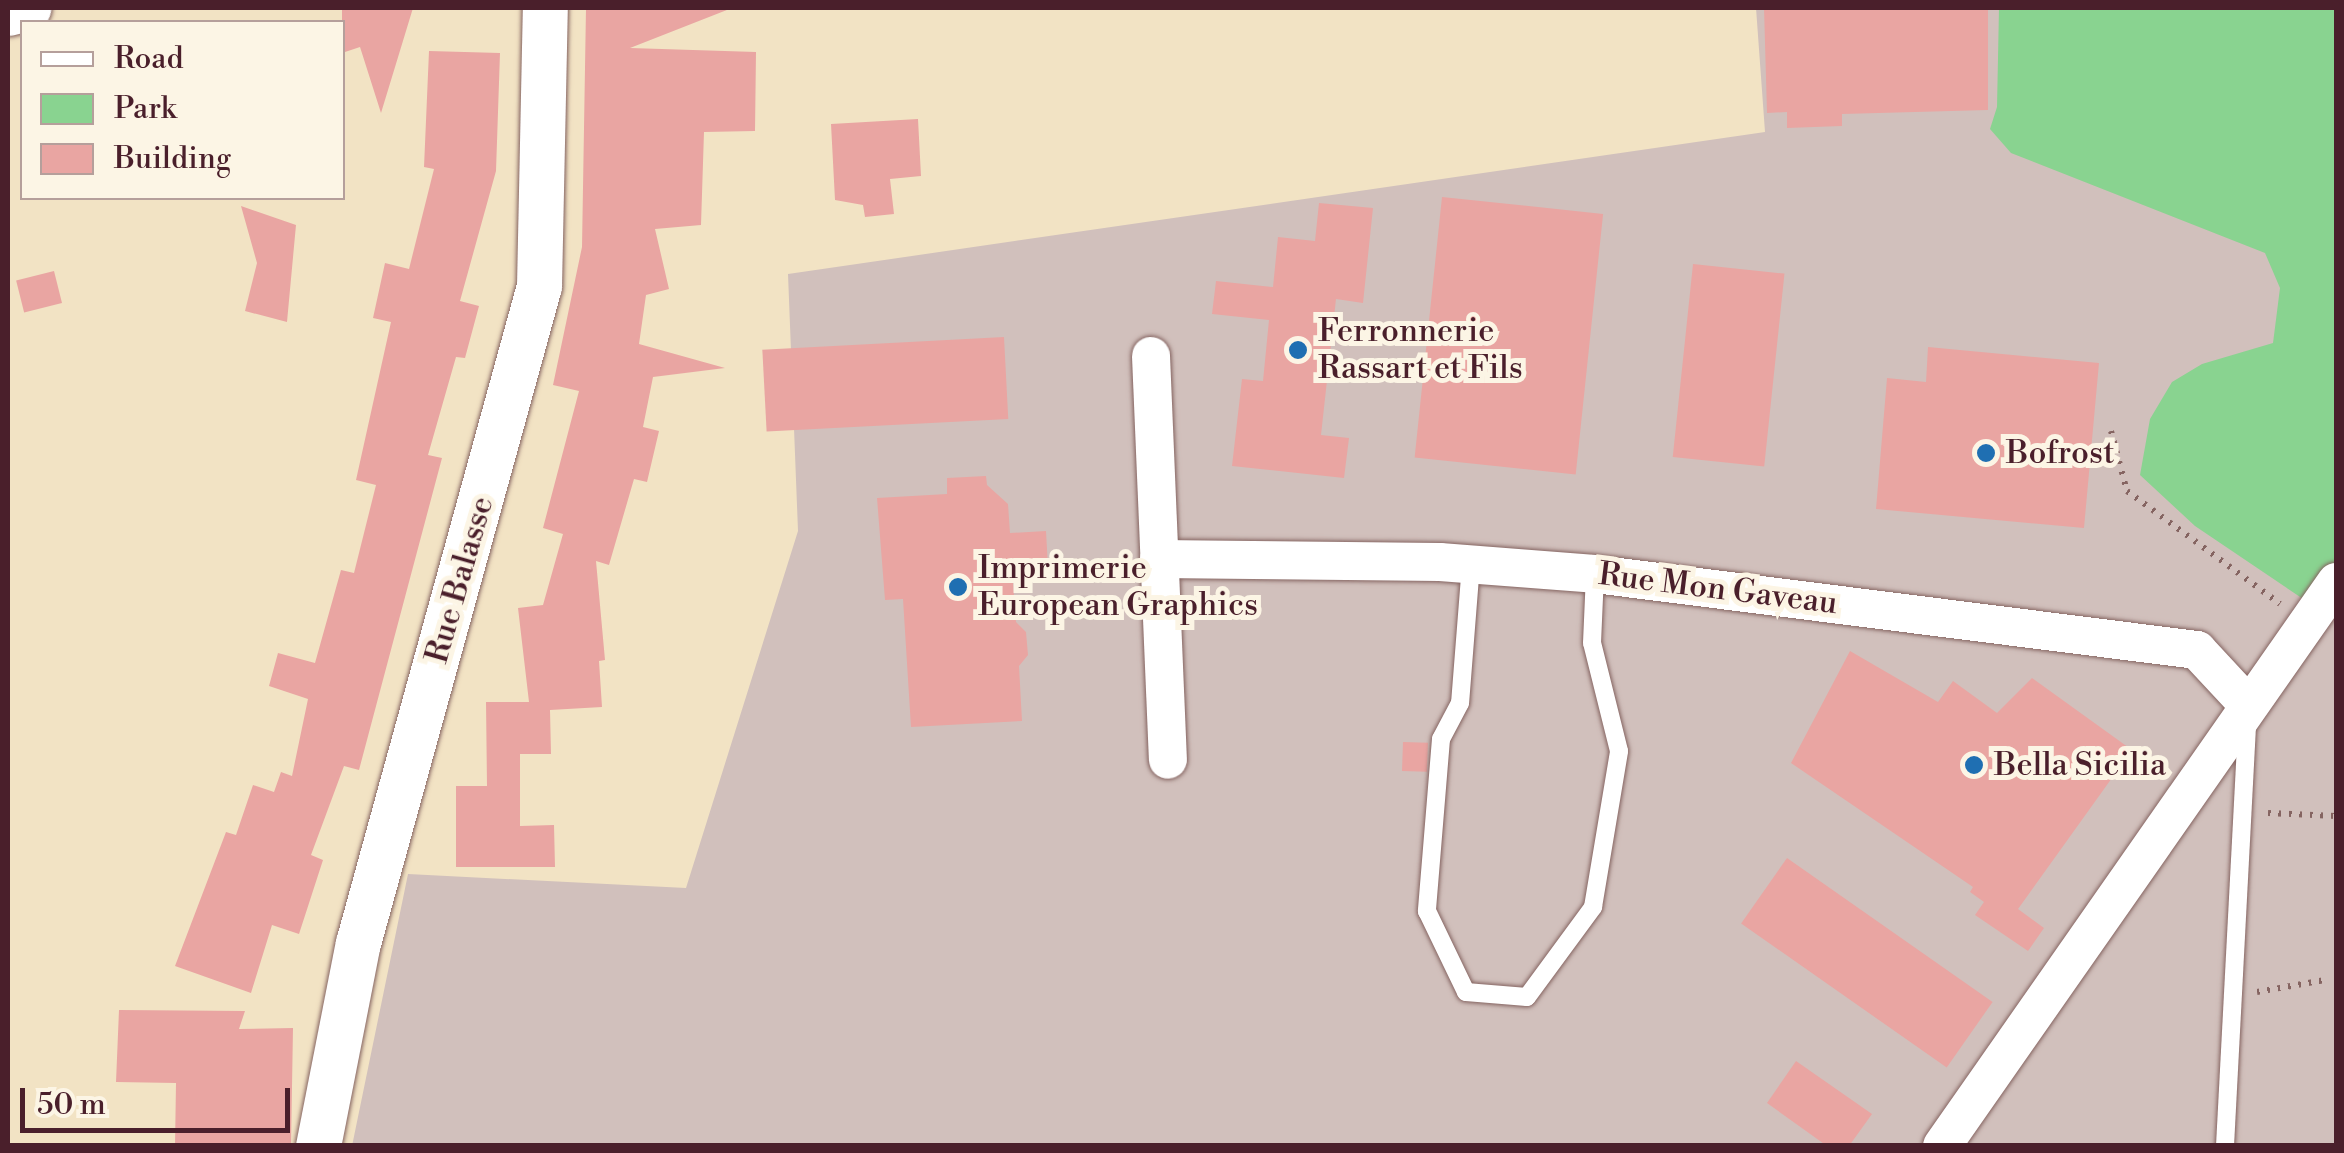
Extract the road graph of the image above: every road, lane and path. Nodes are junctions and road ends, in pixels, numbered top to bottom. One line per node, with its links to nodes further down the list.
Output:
1 (28, 8): 3 (street)
2 (545, 8): 17 (street, Rue Balasse)
3 (8, 13)
4 (1151, 356): 6 (street)
5 (2111, 431): 10 (path)
6 (1160, 559): 7 (street, Rue Mon Gaveau); 12 (street)
7 (1471, 564): 8 (street, Rue Mon Gaveau); 8 (lane)
8 (1595, 574): 11 (street, Rue Mon Gaveau)
9 (2336, 582): 10 (street)
10 (2308, 623): 11 (street)
11 (2249, 706): 13 (lane); 18 (street)
12 (1168, 760)
13 (2238, 812): 14 (path); 16 (lane)
14 (2336, 816)
15 (2325, 980): 16 (path)
16 (2231, 997): 19 (lane)
17 (318, 1146)
18 (1942, 1146)
19 (2225, 1146)

